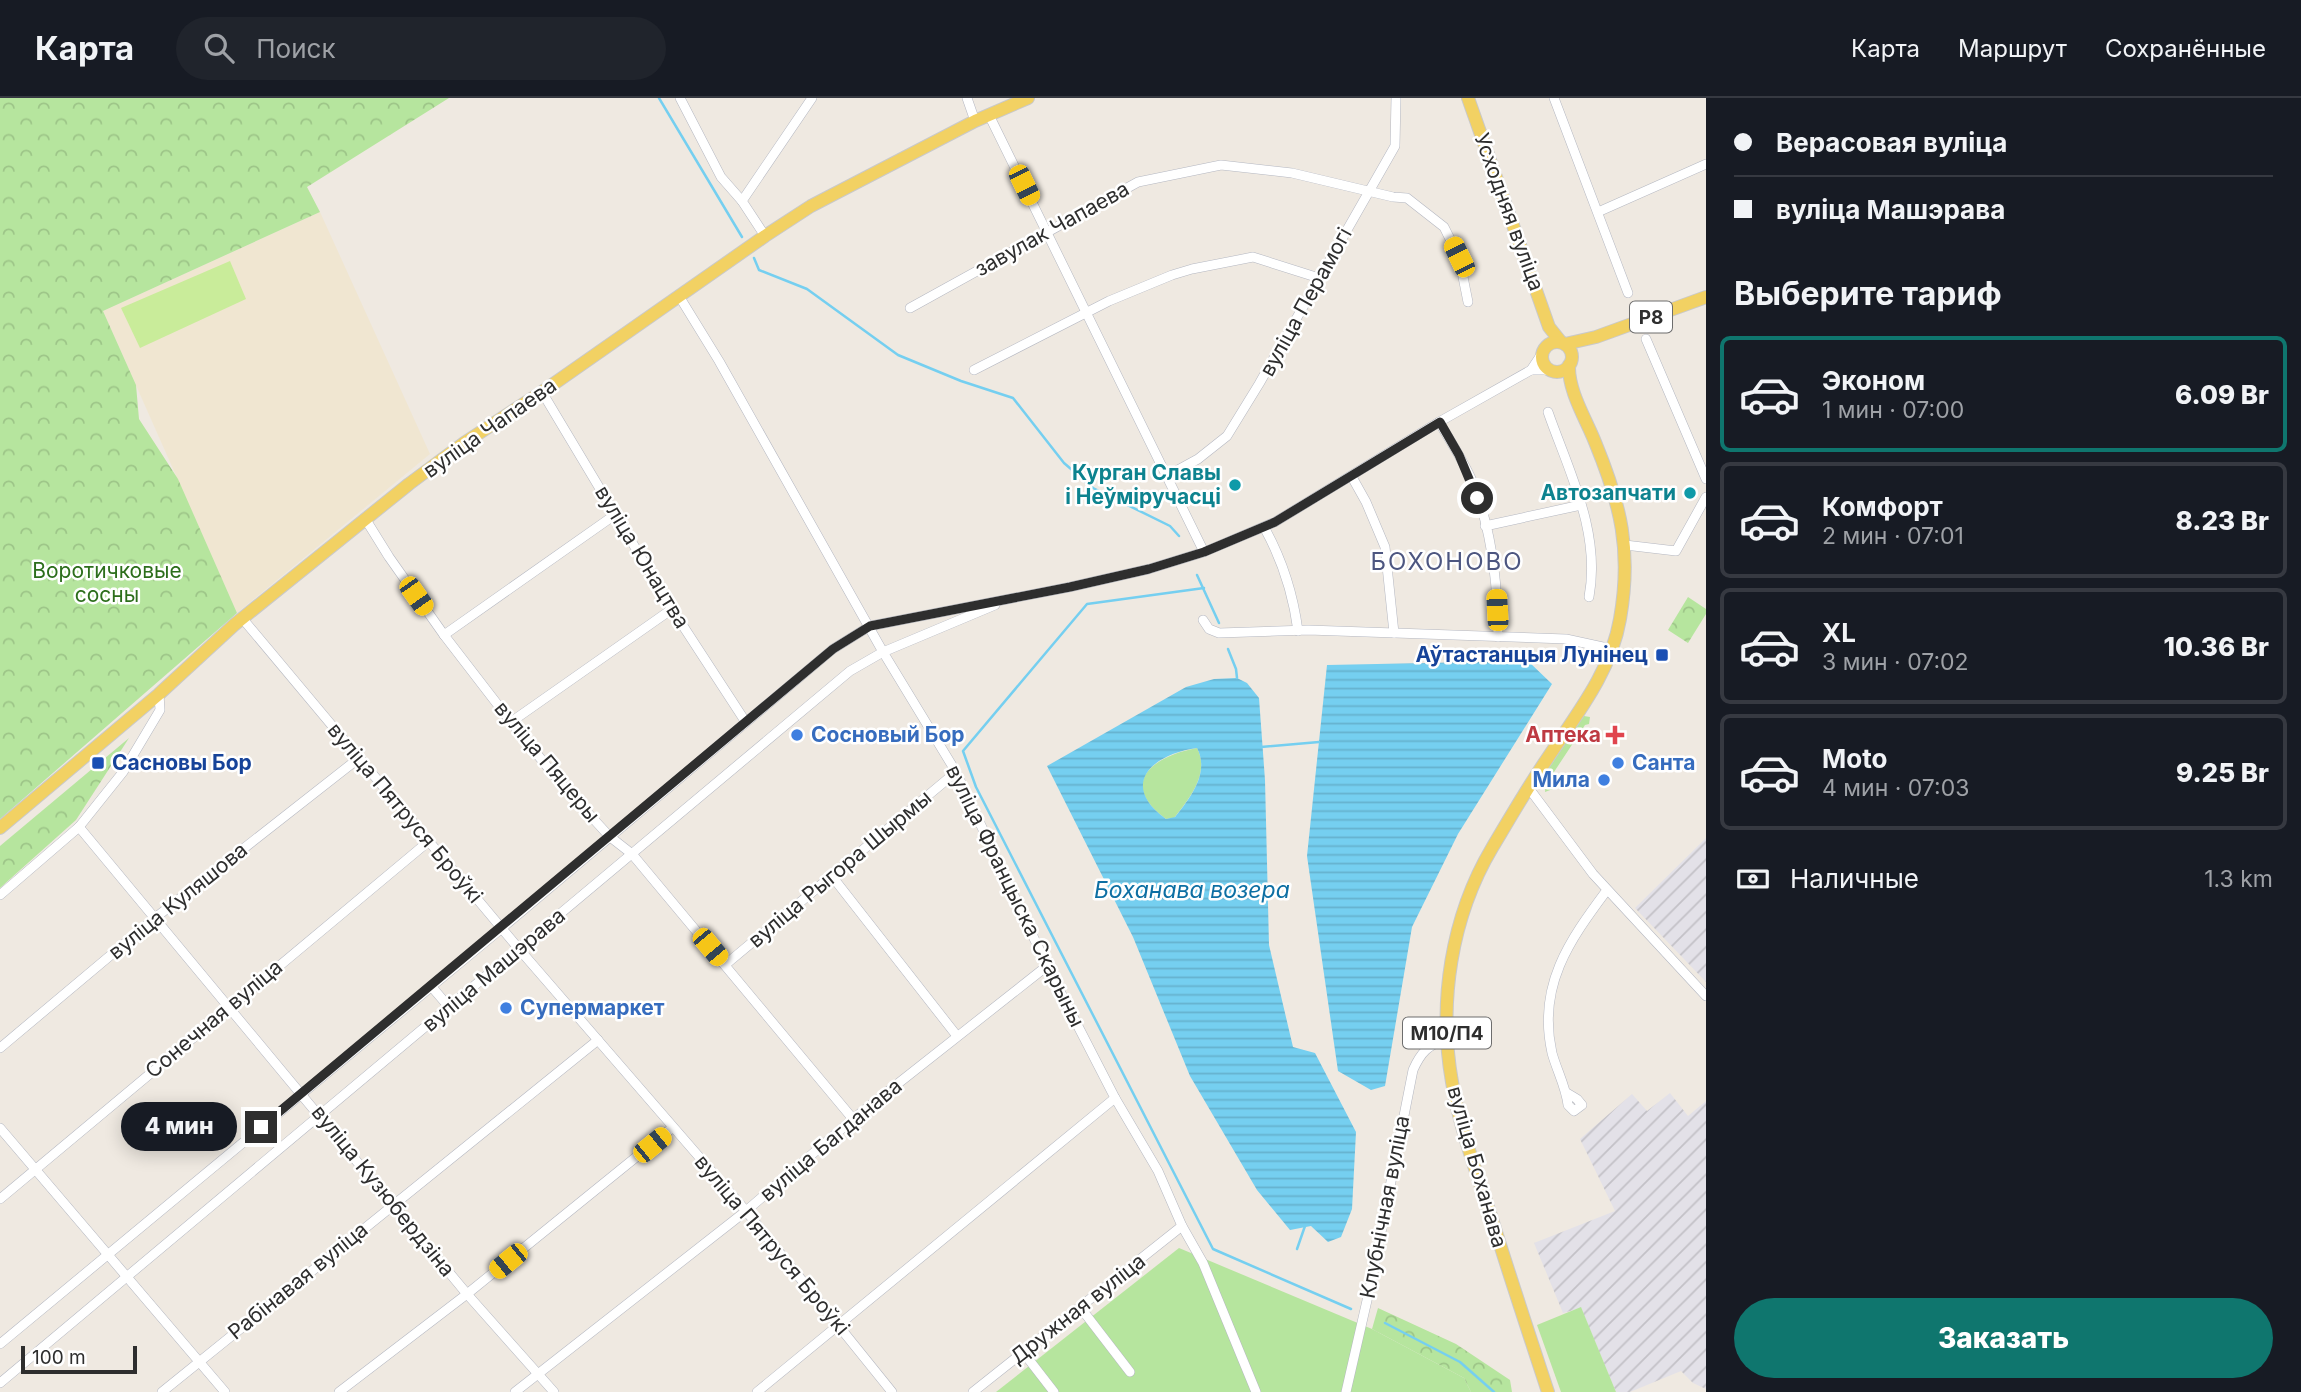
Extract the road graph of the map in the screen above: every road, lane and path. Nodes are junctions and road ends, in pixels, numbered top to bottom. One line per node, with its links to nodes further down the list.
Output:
1 (680, 98): 12 (street)
2 (811, 98): 12 (street)
3 (967, 98): 9 (street)
4 (1028, 98): 8 (main road, вуліца Чапаева)
5 (1396, 98): 11 (street, вуліца Перамогі)
6 (1468, 98): 23 (main road, Усходняя вуліца)
7 (1554, 98): 13 (street)
8 (989, 115): 9 (main road, вуліца Чапаева); 14 (street)
9 (975, 121): 15 (main road, вуліца Чапаева)
10 (1706, 164): 13 (street)
11 (1368, 191): 14 (street, завулак Чапаева); 16 (street, вуліца Перамогі); 20 (street, завулак Чапаева)
12 (742, 201): 15 (street)
13 (1598, 212): 17 (street)
14 (1047, 231): 21 (street, завулак Чапаева); 22 (street)
15 (765, 236): 18 (main road, вуліца Чапаева)
16 (1319, 278): 22 (street); 36 (street, вуліца Перамогі)
17 (1628, 293)
18 (679, 296): 33 (main road, вуліца Чапаева); 52 (street, вуліца Францыска Скарыны)
19 (1706, 297): 24 (main road, Р8)
20 (1468, 302)
21 (910, 308)
22 (1087, 312): 29 (street); 36 (street)
23 (1549, 327): 26 (main road, Усходняя вуліца); 27 (main road, Усходняя вуліца)
24 (1596, 337): 26 (main road, Р8); 28 (main road, Р8)
25 (1646, 339): 38 (street)
26 (1563, 343): 27 (main road); 28 (main road, М10/П4)
27 (1544, 351): 30 (street, вуліца Машэрава); 31 (main road)
28 (1570, 363): 31 (main road); 32 (main road, М10/П4)
29 (974, 370)
30 (1531, 370): 31 (street, вуліца Машэрава); 35 (street, вуліца Машэрава)
31 (1552, 371): 32 (main road)
32 (1572, 385): 45 (main road, М10/П4)
33 (542, 392): 41 (street, вуліца Юнацтва); 42 (main road, вуліца Чапаева)
34 (1548, 412): 40 (street)
35 (1440, 422): 37 (street, вуліца Машэрава); 43 (street)
36 (1167, 475): 46 (street)
37 (1352, 477): 44 (street, вуліца Машэрава); 54 (street)
38 (1706, 479)
39 (1706, 497): 45 (street)
40 (1581, 505): 43 (street); 48 (street)
41 (616, 514): 49 (street, вуліца Юнацтва); 55 (street)
42 (366, 520): 50 (main road, вуліца Чапаева); 55 (street, вуліца Пяцеры)
43 (1485, 526): 56 (street)
44 (1264, 527): 46 (street, вуліца Машэрава); 53 (street)
45 (1625, 545): 57 (main road, вуліца Боханава / М10/П4)
46 (1204, 552): 47 (street, вуліца Машэрава)
47 (1013, 597): 52 (street, вуліца Машэрава); 58 (street, вуліца Машэрава)
48 (1589, 597)
49 (672, 609): 60 (street, вуліца Юнацтва); 61 (street)
50 (242, 618): 59 (main road, вуліца Чапаева); 62 (street, вуліца Пятруся Броўкі)
51 (1203, 620): 53 (street)
52 (870, 626): 58 (street, вуліца Францыска Скарыны); 60 (street, вуліца Машэрава)
53 (1298, 631): 54 (street)
54 (1395, 633): 56 (street)
55 (444, 635): 61 (street, вуліца Пяцеры)
56 (1498, 637): 57 (street)
57 (1612, 649): 64 (main road, вуліца Боханава / М10/П4)
58 (883, 652): 63 (street, вуліца Францыска Скарыны); 69 (street, вуліца Машэрава)
59 (159, 694): 65 (street); 66 (main road, вуліца Чапаева)
60 (745, 721): 67 (street, вуліца Машэрава)
61 (511, 722): 67 (street, вуліца Пяцеры)
62 (359, 758): 68 (street, вуліца Пятруся Броўкі); 73 (street, вуліца Куляшова)
63 (956, 772): 70 (street, вуліца Рыгора Шырмы); 77 (street, вуліца Францыска Скарыны)
64 (1528, 787): 71 (street); 83 (main road, вуліца Боханава / М10/П4)
65 (79, 827): 72 (street); 73 (street, вуліца Кузюбердзіна)
66 (0, 828)
67 (609, 836): 69 (street, вуліца Пяцеры); 74 (street, вуліца Машэрава)
68 (429, 841): 74 (street, вуліца Пятруся Броўкі); 80 (street, Сонечная вуліца)
69 (632, 854): 75 (street, вуліца Машэрава); 76 (street, вуліца Пяцеры)
70 (831, 875): 76 (street, вуліца Рыгора Шырмы); 82 (street)
71 (1607, 890): 79 (street); 87 (street)
72 (0, 895)
73 (155, 918): 80 (street, вуліца Кузюбердзіна); 85 (street, вуліца Куляшова)
74 (502, 928): 75 (street, вуліца Пятруся Броўкі); 78 (street, вуліца Машэрава)
75 (519, 949): 81 (street, вуліца Машэрава); 84 (street, вуліца Пятруся Броўкі)
76 (725, 965): 90 (street, вуліца Пяцеры)
77 (1047, 966): 82 (street, вуліца Багданава); 88 (street, вуліца Францыска Скарыны)
78 (431, 986): 81 (street); 86 (street, вуліца Машэрава)
79 (1706, 996)
80 (229, 1006): 86 (street, вуліца Кузюбердзіна); 93 (street, Сонечная вуліца)
81 (449, 1007): 89 (street, вуліца Машэрава)
82 (957, 1036): 90 (street, вуліца Багданава)
83 (1447, 1039): 119 (street, Клубнічная вуліца); 120 (main road, вуліца Боханава / М10/П4)
84 (598, 1040): 92 (street, вуліца Пятруся Броўкі); 95 (street, Рабінавая вуліца)
85 (0, 1048)
86 (302, 1093): 89 (street, вуліца Кузюбердзіна); 98 (street, вуліца Машэрава)
87 (1567, 1093)
88 (1115, 1098): 97 (street); 102 (street)
89 (320, 1114): 95 (street, вуліца Кузюбердзіна); 99 (street, вуліца Машэрава)
90 (853, 1119): 96 (street, вуліца Багданава)
91 (0, 1128): 93 (street)
92 (672, 1128): 96 (street, вуліца Пятруся Броўкі); 100 (street)
93 (35, 1170): 94 (street, Сонечная вуліца); 98 (street)
94 (0, 1199)
95 (393, 1204): 100 (street, вуліца Кузюбердзіна); 105 (street, Рабінавая вуліца)
96 (747, 1211): 102 (street, вуліца Пятруся Броўкі); 107 (street, вуліца Багданава)
97 (1182, 1226): 101 (street, Дружная вуліца); 118 (street)
98 (108, 1255): 99 (street); 103 (street, вуліца Машэрава)
99 (127, 1276): 105 (street); 108 (street, вуліца Машэрава)
100 (467, 1293): 107 (street, вуліца Кузюбердзіна); 111 (street)
101 (1080, 1307): 104 (street, Дружная вуліца); 106 (street)
102 (839, 1325): 114 (street); 115 (street, вуліца Пятруся Броўкі)
103 (0, 1344)
104 (1023, 1353): 116 (street, Дружная вуліца); 117 (street)
105 (200, 1361): 109 (street, Рабінавая вуліца); 110 (street)
106 (1130, 1372)
107 (537, 1374): 112 (street, вуліца Багданава); 113 (street, вуліца Кузюбердзіна)
108 (0, 1383)
109 (162, 1392)
110 (225, 1392)
111 (339, 1392)
112 (514, 1392)
113 (554, 1392)
114 (757, 1392)
115 (892, 1392)
116 (973, 1392)
117 (1054, 1392)
118 (1256, 1392)
119 (1346, 1392)
120 (1548, 1392)

